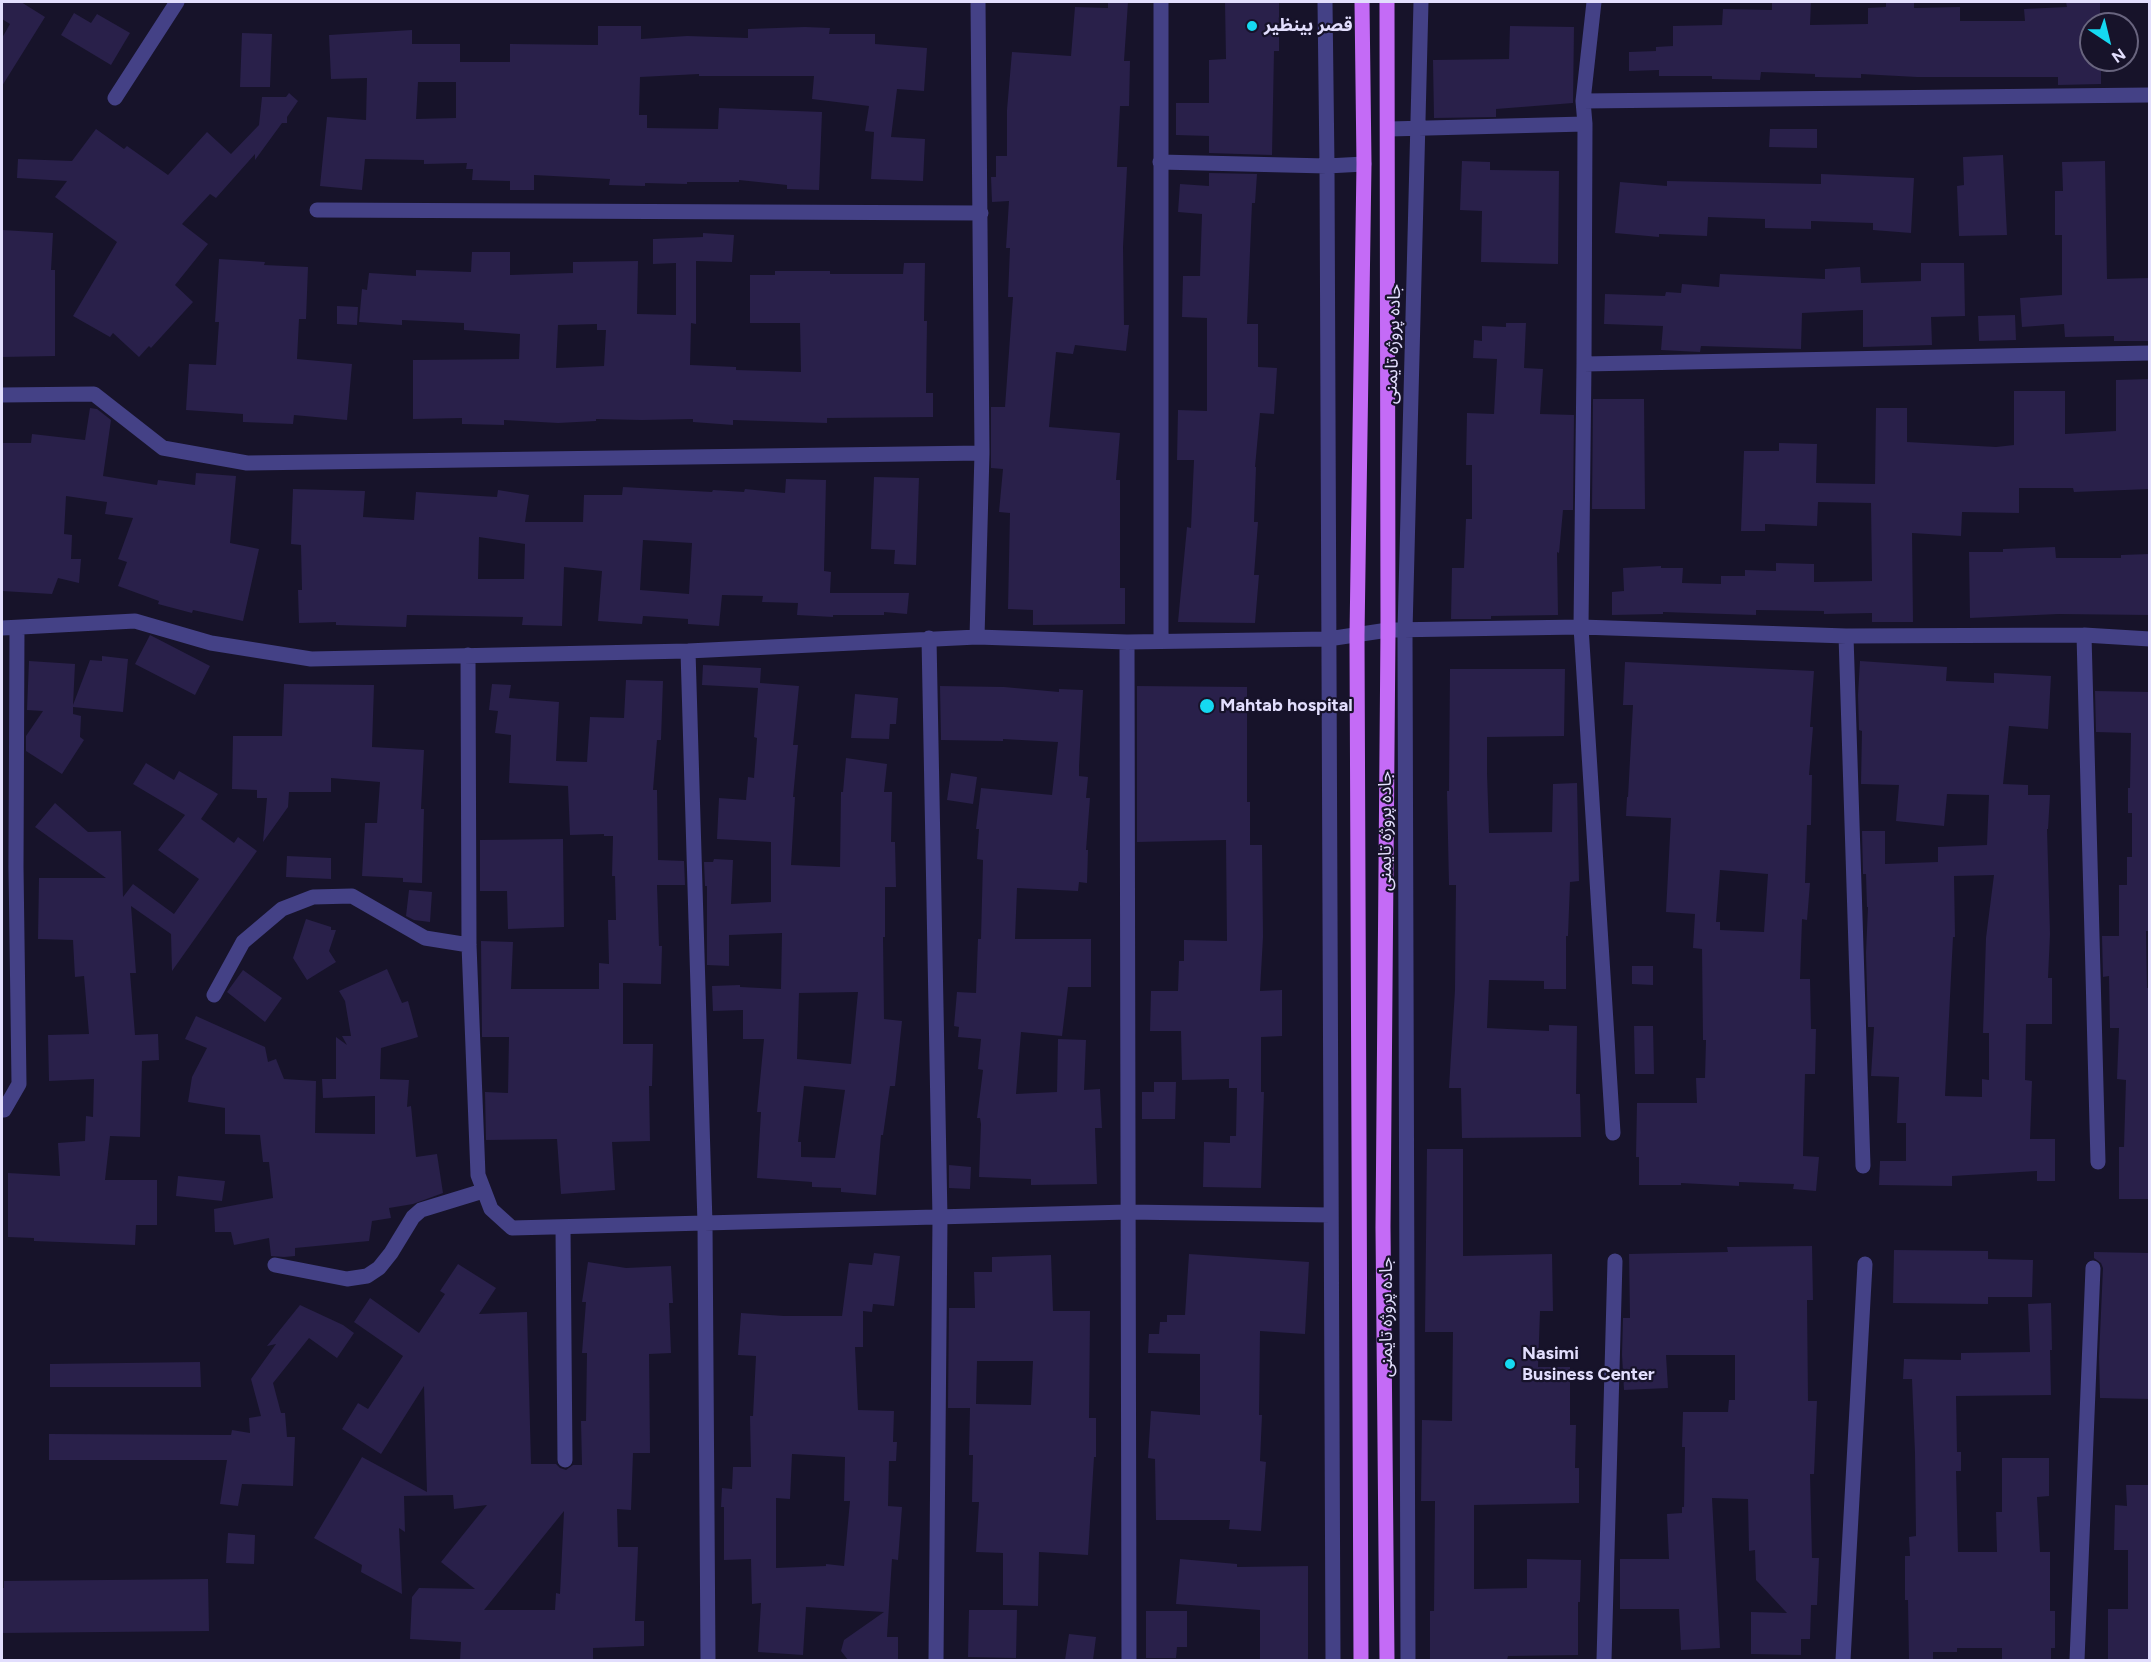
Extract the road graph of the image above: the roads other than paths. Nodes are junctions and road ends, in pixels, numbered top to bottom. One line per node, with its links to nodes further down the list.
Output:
1 (177, 2): 10 (street)
2 (978, 2): 19 (street)
3 (1161, 2): 15 (street)
4 (1325, 2): 17 (street)
5 (1362, 2): 16 (main road, جاده پروژه تایمنی)
6 (1387, 2): 14 (main road, جاده پروژه تایمنی)
7 (1421, 2): 13 (street, جاده پروژه تایمنی)
8 (1594, 2): 11 (street)
9 (2150, 95): 11 (street)
10 (115, 98)
11 (1583, 101): 12 (street)
12 (1585, 124): 13 (street); 21 (street)
13 (1419, 128): 14 (street); 28 (street, جاده پروژه تایمنی)
14 (1389, 129): 27 (main road, جاده پروژه تایمنی)
15 (1160, 162): 17 (street); 36 (street)
16 (1364, 164): 17 (street); 29 (main road, جاده پروژه تایمنی)
17 (1328, 166): 34 (street)
18 (317, 210): 19 (street)
19 (981, 213): 23 (street)
20 (2150, 353): 21 (street)
21 (1584, 364): 24 (street)
22 (2, 395): 23 (street)
23 (982, 453): 32 (street)
24 (1581, 627): 28 (street); 31 (street); 44 (street)
25 (2, 628): 26 (street)
26 (17, 628): 39 (street); 40 (street)
27 (1388, 630): 28 (street); 29 (street); 63 (main road, جاده پروژه تایمنی)
28 (1405, 631): 64 (street, جاده پروژه تایمنی)
29 (1357, 635): 34 (street); 62 (main road, جاده پروژه تایمنی)
30 (2084, 635): 31 (street); 35 (street); 45 (street)
31 (1846, 636): 46 (street)
32 (977, 637): 33 (street); 37 (street)
33 (929, 638): 38 (street); 50 (street)
34 (1328, 639): 36 (street); 49 (street)
35 (2150, 639)
36 (1161, 640): 37 (street)
37 (1127, 642): 48 (street)
38 (688, 651): 39 (street); 51 (street)
39 (468, 655): 41 (street)
40 (9, 867): 43 (street)
41 (469, 945): 42 (street); 47 (street)
42 (214, 995)
43 (2, 1110)
44 (1612, 1133)
45 (2098, 1162)
46 (1863, 1166)
47 (483, 1191): 52 (street); 55 (street)
48 (1128, 1212): 49 (street); 50 (street); 60 (street)
49 (1330, 1215): 61 (street)
50 (940, 1218): 51 (street); 59 (street)
51 (705, 1224): 52 (street); 58 (street)
52 (563, 1228): 57 (street)
53 (1615, 1261): 65 (street)
54 (1865, 1264): 66 (street)
55 (275, 1265)
56 (2093, 1268): 67 (street)
57 (565, 1460)
58 (708, 1660)
59 (936, 1660)
60 (1129, 1660)
61 (1333, 1660)
62 (1361, 1660)
63 (1387, 1660)
64 (1408, 1660)
65 (1604, 1660)
66 (1843, 1660)
67 (2077, 1660)

